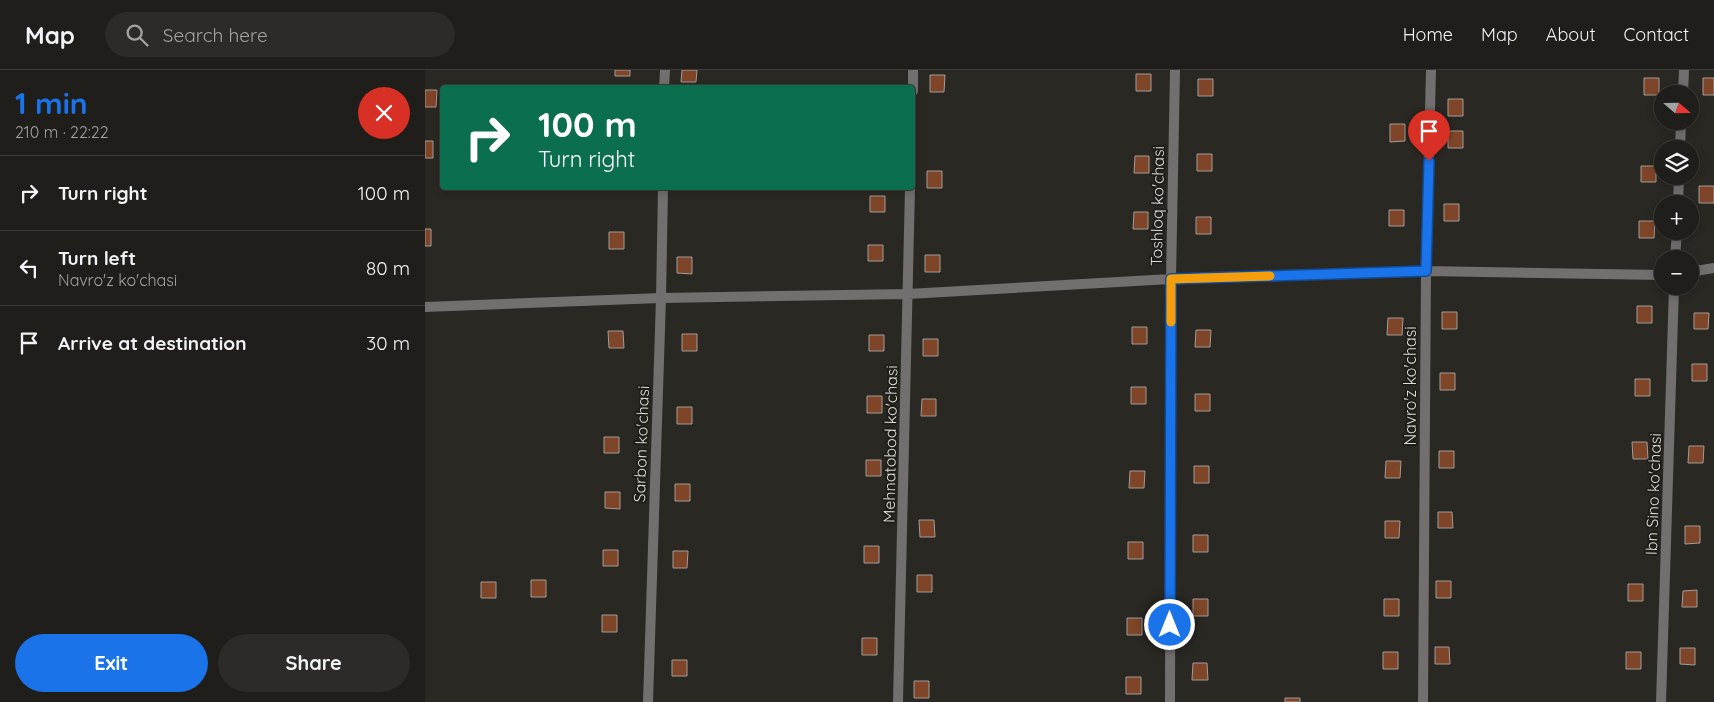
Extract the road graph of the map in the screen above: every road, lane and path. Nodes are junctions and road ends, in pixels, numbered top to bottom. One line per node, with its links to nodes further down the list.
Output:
1 (665, 70): 6 (street)
2 (913, 70): 7 (street)
3 (1175, 70): 15 (street, Toshloq ko'chasi)
4 (1431, 70): 13 (street, Navro'z ko'chasi)
5 (1684, 70): 8 (street)
6 (665, 85)
7 (913, 85)
8 (1683, 85)
9 (663, 190): 18 (street, Sarbon ko'chasi)
10 (911, 190): 16 (street, Mehnatobod ko'chasi)
11 (1714, 268): 12 (street)
12 (1699, 270)
13 (1426, 271): 14 (street); 15 (street); 23 (street, Navro'z ko'chasi)
14 (1654, 274)
15 (1171, 279): 16 (street); 22 (street, Toshloq ko'chasi)
16 (908, 294): 18 (street); 21 (street, Mehnatobod ko'chasi)
17 (1674, 295): 24 (street, Ibn Sino ko'chasi)
18 (661, 298): 19 (street); 20 (street, Sarbon ko'chasi)
19 (425, 307)
20 (648, 702)
21 (898, 702)
22 (1170, 702)
23 (1423, 702)
24 (1661, 702)

